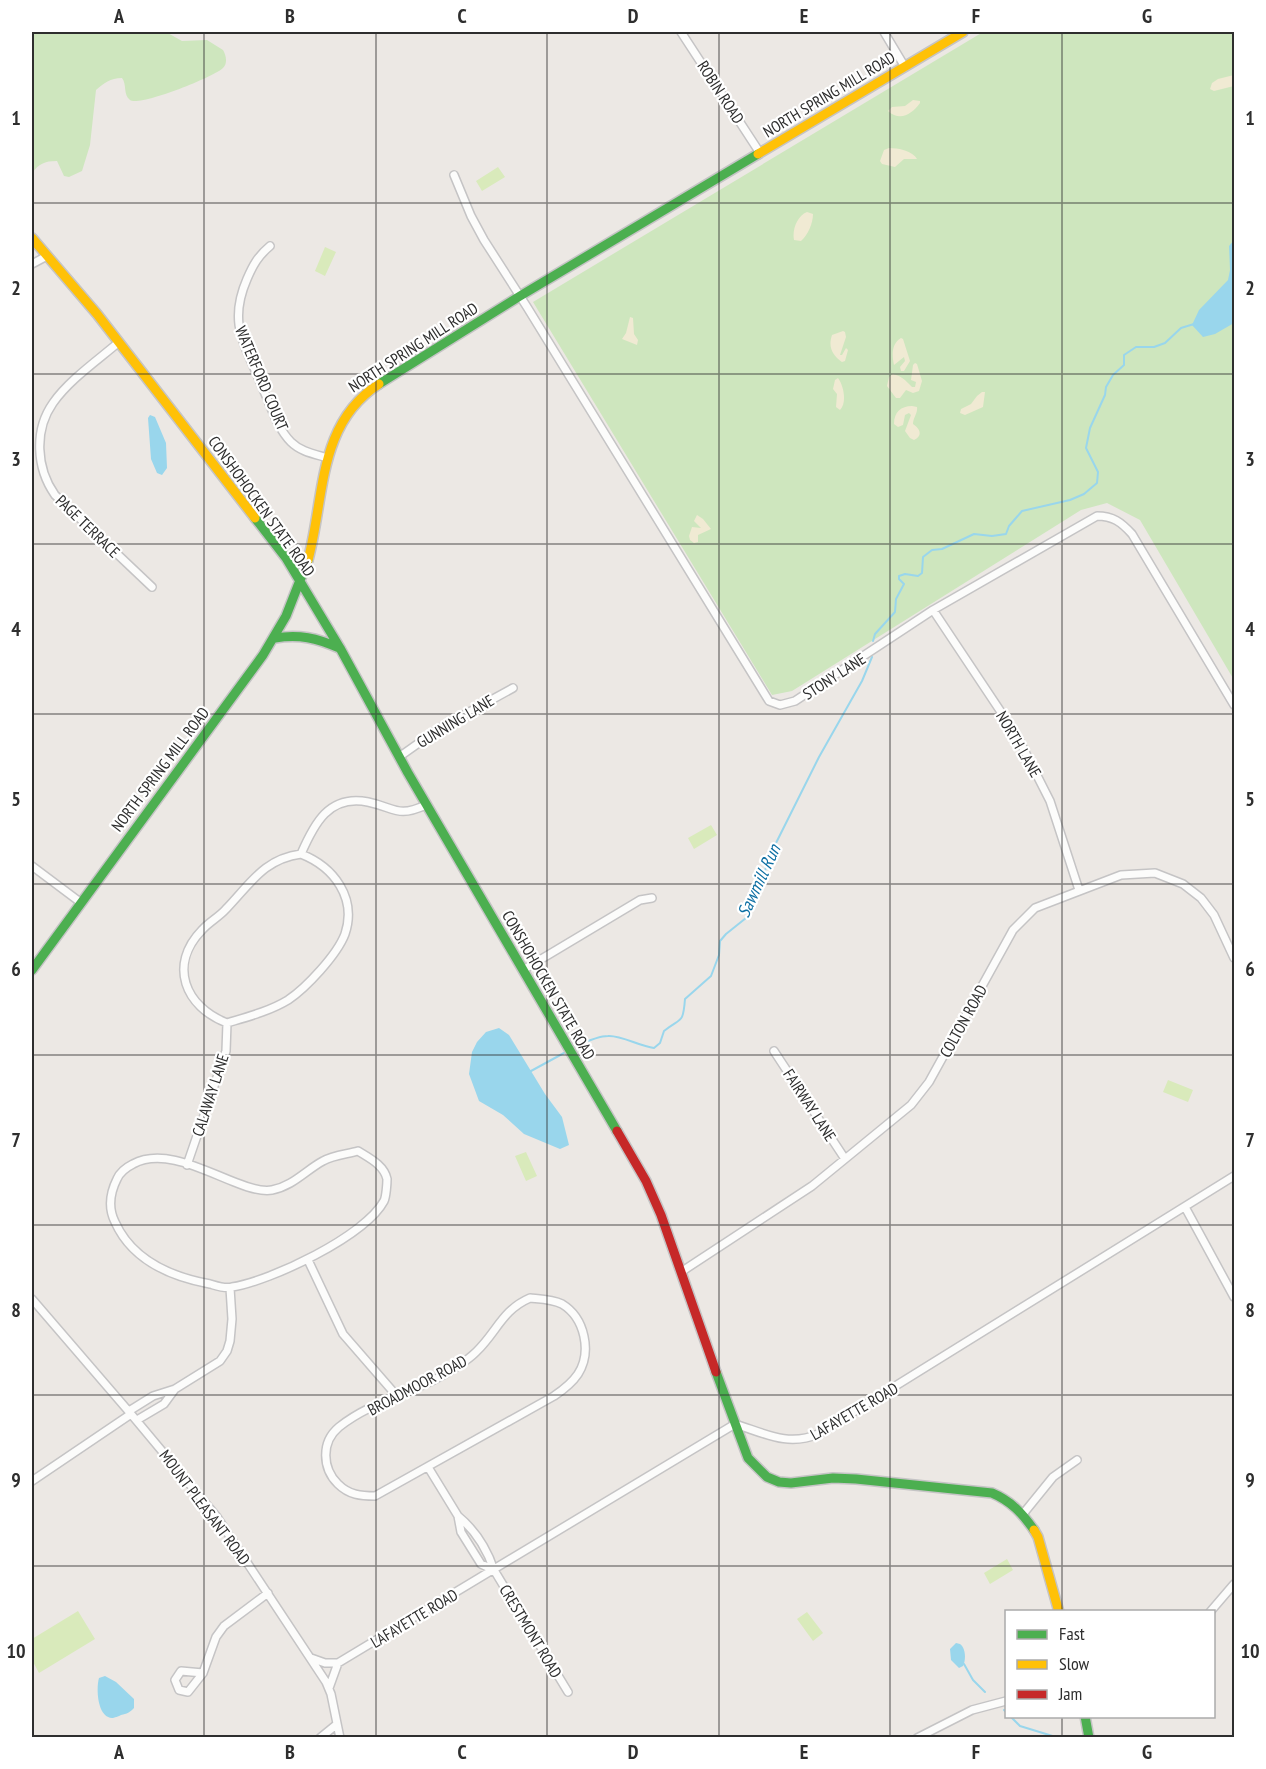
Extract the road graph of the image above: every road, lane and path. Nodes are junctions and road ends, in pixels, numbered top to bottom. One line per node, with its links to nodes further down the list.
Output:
1 (681, 32): 5 (street, ROBIN ROAD)
2 (884, 32): 4 (street)
3 (963, 32): 4 (main road, NORTH SPRING MILL ROAD)
4 (904, 67): 5 (main road, NORTH SPRING MILL ROAD)
5 (760, 153): 11 (main road, NORTH SPRING MILL ROAD)
6 (454, 175): 11 (street)
7 (32, 238): 9 (main road, CONSHOHOCKEN STATE ROAD)
8 (270, 246): 13 (street, WATERFORD COURT)
9 (47, 256): 10 (street); 12 (main road, CONSHOHOCKEN STATE ROAD)
10 (32, 264)
11 (520, 296): 13 (main road, NORTH SPRING MILL ROAD); 16 (street, STONY LANE)
12 (118, 342): 14 (main road, CONSHOHOCKEN STATE ROAD); 15 (street, PAGE TERRACE)
13 (328, 458): 14 (main road, NORTH SPRING MILL ROAD)
14 (300, 582): 17 (main road, NORTH SPRING MILL ROAD); 18 (main road, CONSHOHOCKEN STATE ROAD)
15 (152, 587)
16 (933, 610): 20 (street, STONY LANE); 25 (street, NORTH LANE)
17 (276, 638): 18 (main road); 27 (main road, NORTH SPRING MILL ROAD)
18 (340, 648): 21 (main road, CONSHOHOCKEN STATE ROAD)
19 (513, 687): 21 (street, GUNNING LANE)
20 (1234, 705)
21 (399, 757): 22 (main road, CONSHOHOCKEN STATE ROAD)
22 (426, 805): 23 (street); 30 (main road, CONSHOHOCKEN STATE ROAD)
23 (302, 854): 31 (street); 31 (street)
24 (32, 866): 27 (street)
25 (1079, 890): 28 (street, COLTON ROAD); 33 (street, COLTON ROAD)
26 (652, 898): 30 (street)
27 (80, 902): 29 (main road, NORTH SPRING MILL ROAD)
28 (1234, 958)
29 (32, 970)
30 (524, 970): 38 (main road, CONSHOHOCKEN STATE ROAD)
31 (227, 1023): 34 (street, CALAWAY LANE)
32 (774, 1051): 33 (street, FAIRWAY LANE)
33 (845, 1159): 38 (street, COLTON ROAD)
34 (187, 1165): 37 (street); 39 (street)
35 (1234, 1176): 36 (street, LAFAYETTE ROAD)
36 (1185, 1207): 40 (street); 45 (street, LAFAYETTE ROAD)
37 (308, 1260): 39 (street); 43 (street)
38 (681, 1272): 45 (main road, CONSHOHOCKEN STATE ROAD)
39 (230, 1288): 42 (street)
40 (1234, 1297)
41 (32, 1299): 44 (street, MOUNT PLEASANT ROAD)
42 (175, 1389): 44 (street); 44 (street)
43 (396, 1395): 47 (street, BROADMOOR ROAD); 47 (street, BROADMOOR ROAD)
44 (132, 1415): 48 (street); 52 (street, MOUNT PLEASANT ROAD)
45 (735, 1424): 49 (main road, CONSHOHOCKEN STATE ROAD); 50 (street, LAFAYETTE ROAD)
46 (1077, 1460): 49 (street)
47 (428, 1467): 50 (street)
48 (32, 1481)
49 (1023, 1514): 53 (main road, CONSHOHOCKEN STATE ROAD)
50 (494, 1570): 56 (street, LAFAYETTE ROAD); 59 (street, CRESTMONT ROAD)
51 (1234, 1584): 54 (street)
52 (268, 1593): 55 (street, MOUNT PLEASANT ROAD); 57 (street)
53 (1059, 1610)
54 (1211, 1610)
55 (311, 1658): 56 (street); 58 (street, MOUNT PLEASANT ROAD)
56 (338, 1663): 58 (street)
57 (203, 1673)
58 (329, 1688): 62 (street, MOUNT PLEASANT ROAD)
59 (568, 1692)
60 (1005, 1701): 65 (street)
61 (1085, 1718): 66 (main road)
62 (336, 1725): 63 (street); 64 (street, MOUNT PLEASANT ROAD)
63 (320, 1737)
64 (340, 1737)
65 (916, 1737)
66 (1089, 1737)

